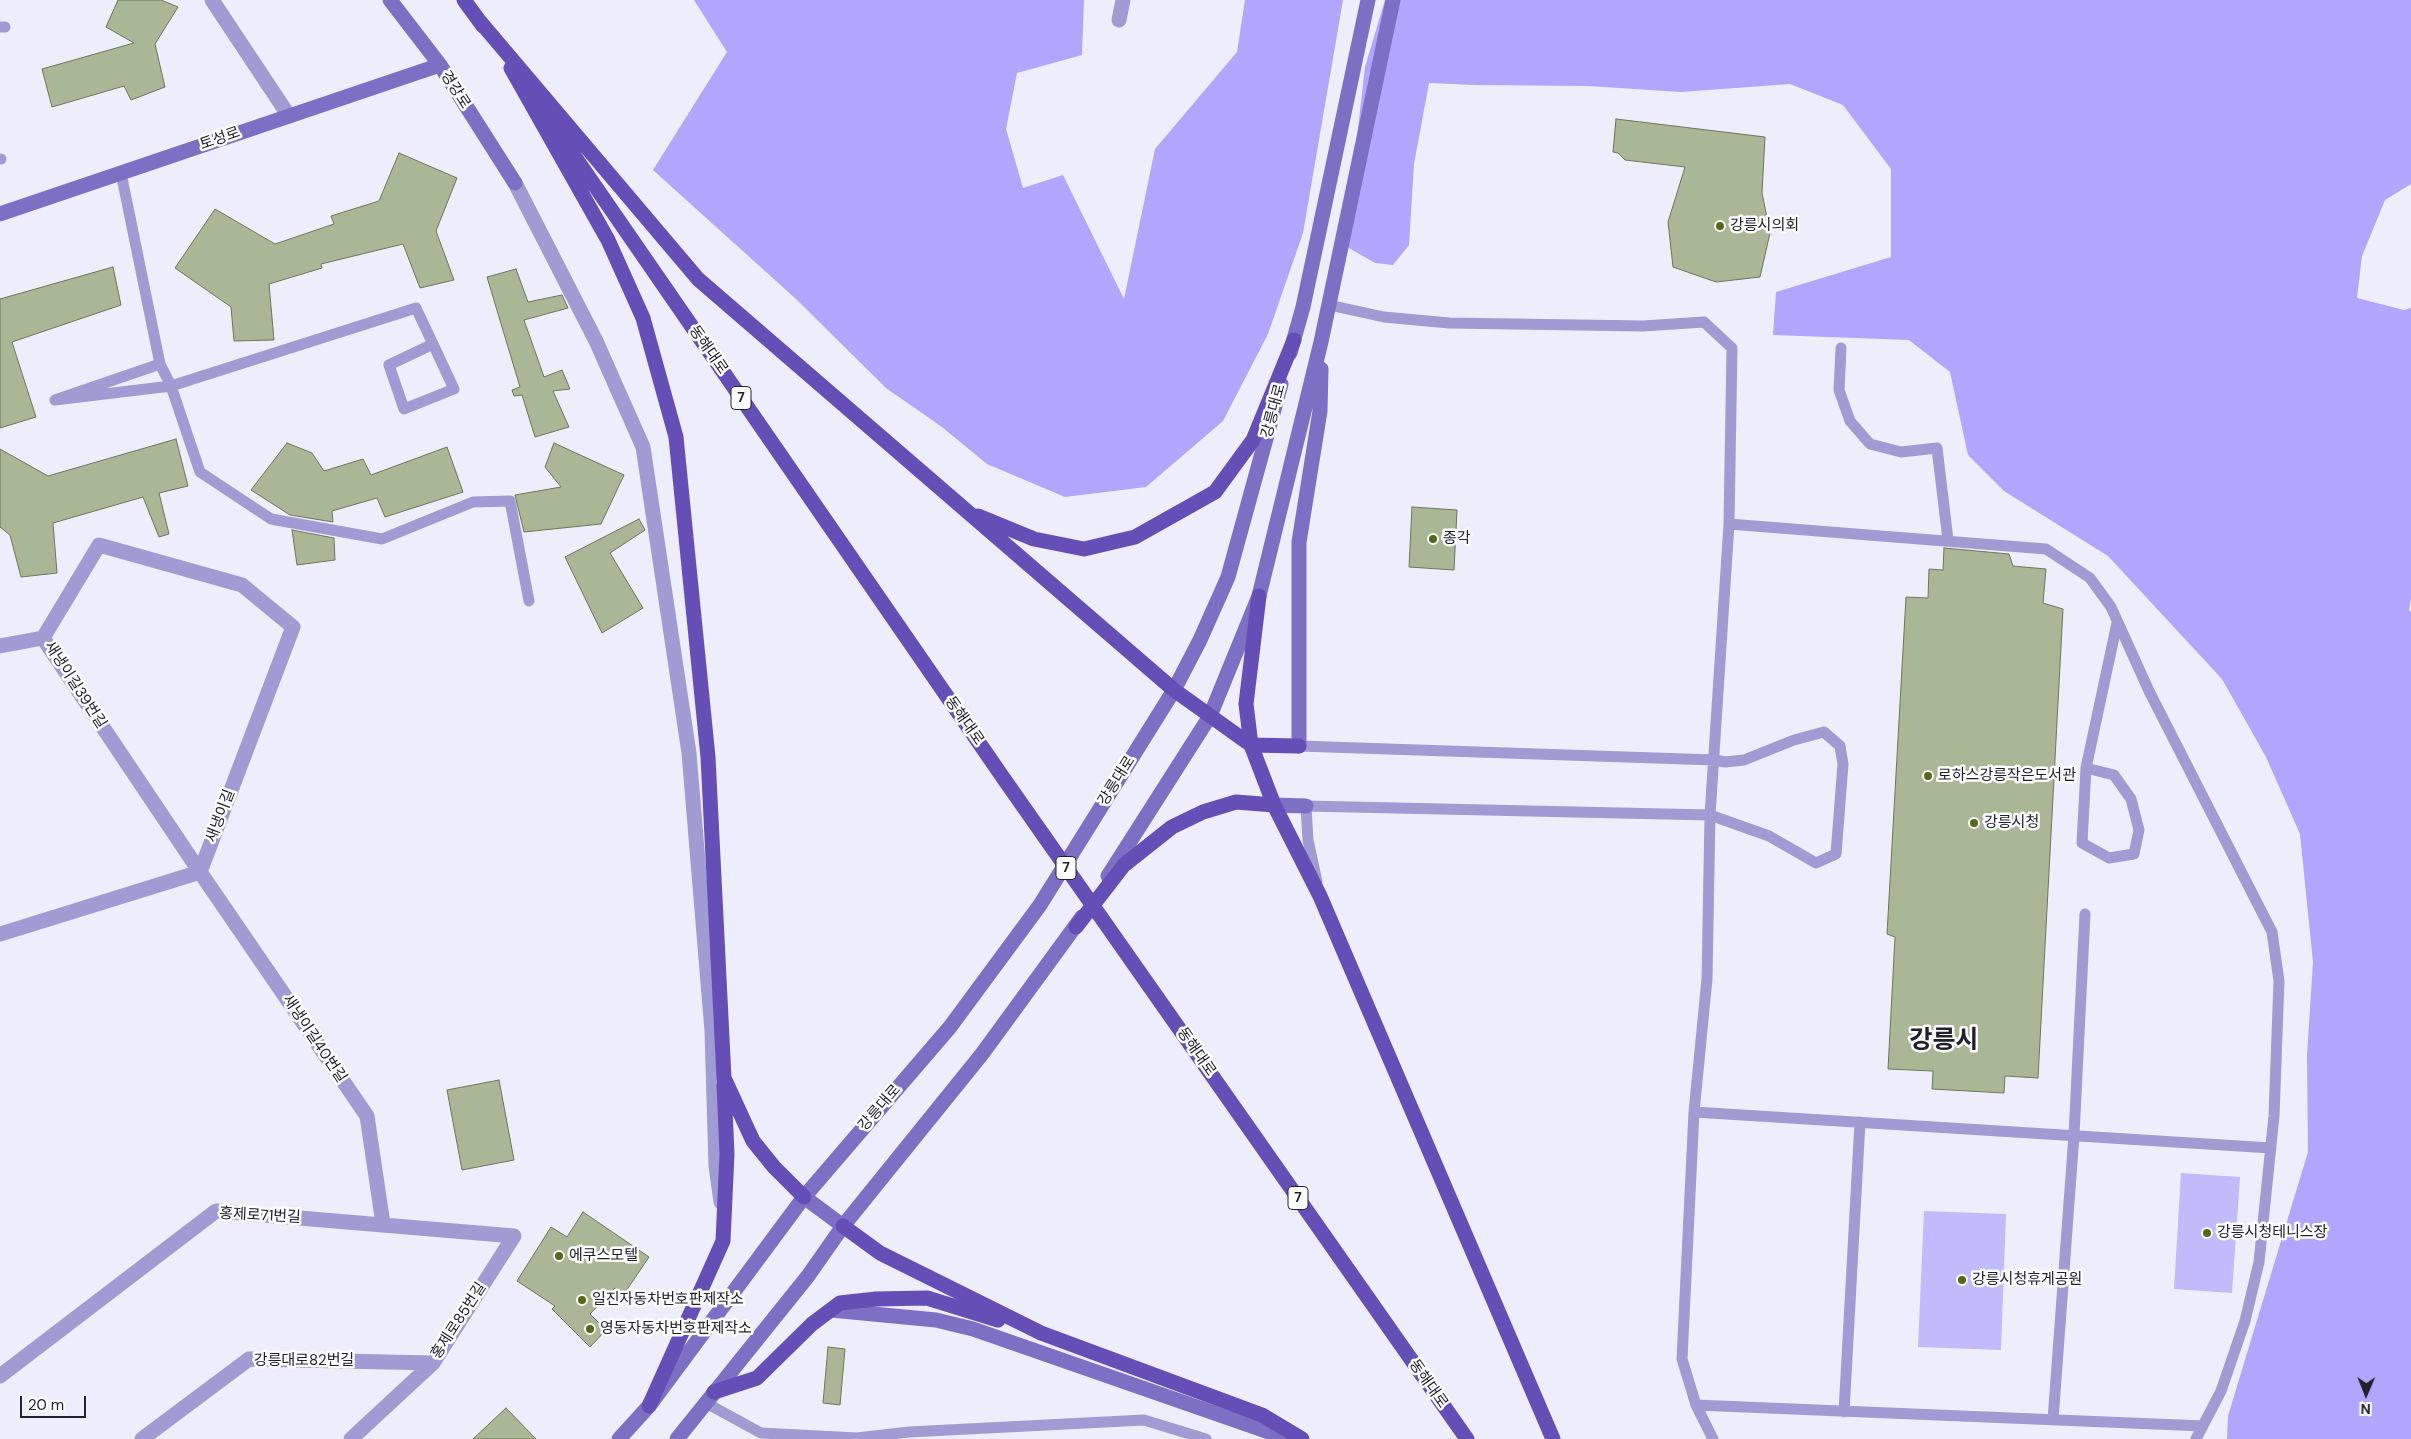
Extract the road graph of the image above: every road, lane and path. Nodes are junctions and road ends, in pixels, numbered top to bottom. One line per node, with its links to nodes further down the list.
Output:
1 (212, 0): 11 (street)
2 (390, 0): 10 (street, 경강로)
3 (464, 0): 7 (main road, 동해대로 / 7)
4 (1123, 0): 8 (street)
5 (1368, 0): 15 (street, 강릉대로)
6 (1393, 0): 14 (street, 강릉대로)
7 (477, 18): 9 (main road, 동해대로 / 7); 21 (main road)
8 (1119, 20)
9 (499, 47): 44 (main road); 72 (main road, 동해대로 / 7)
10 (440, 65): 11 (street, 토성로); 50 (street, 경강로)
11 (289, 116): 12 (street, 토성로)
12 (121, 173): 13 (street, 토성로); 19 (lane)
13 (0, 214)
14 (1329, 305): 16 (street, 강릉대로); 22 (lane)
15 (1294, 340): 21 (main road); 30 (street, 강릉대로)
16 (1321, 342): 25 (street, 강릉대로); 33 (street)
17 (433, 344): 17 (lane); 20 (lane)
18 (1841, 348): 23 (lane)
19 (160, 364): 20 (lane); 20 (lane)
20 (171, 386): 26 (lane)
21 (964, 511): 30 (main road)
22 (1728, 524): 23 (lane); 34 (lane)
23 (1948, 540): 27 (lane)
24 (242, 585): 28 (street, 새냉이길39번길); 39 (street, 새냉이길)
25 (1259, 596): 31 (street, 강릉대로); 32 (main road)
26 (529, 601)
27 (2117, 623): 35 (lane); 48 (lane)
28 (43, 638): 29 (street); 39 (street, 새냉이길39번길)
29 (0, 646)
30 (1174, 690): 31 (main road); 49 (street, 강릉대로)
31 (1210, 716): 32 (main road); 42 (street, 강릉대로)
32 (1251, 745): 33 (main road); 36 (main road)
33 (1299, 746): 34 (lane)
34 (1715, 760): 38 (lane); 38 (lane)
35 (2086, 768): 35 (lane)
36 (1274, 804): 37 (street); 40 (main road); 42 (main road)
37 (1306, 806): 38 (lane); 40 (lane)
38 (1710, 815): 45 (lane)
39 (200, 872): 43 (street); 51 (street, 새냉이길40번길)
40 (1320, 896): 73 (main road)
41 (2084, 914): 47 (lane)
42 (1076, 927): 52 (street, 강릉대로)
43 (0, 934)
44 (724, 1078): 49 (main road); 50 (main road)
45 (1694, 1112): 46 (lane); 59 (lane)
46 (1860, 1122): 47 (lane); 61 (lane)
47 (2074, 1136): 48 (lane); 63 (lane)
48 (2271, 1148): 64 (lane)
49 (804, 1197): 52 (street); 60 (street, 강릉대로)
50 (724, 1218): 60 (main road)
51 (383, 1224): 53 (street, 홍제로71번길); 57 (street, 홍제로71번길)
52 (844, 1226): 55 (main road); 58 (street, 강릉대로)
53 (514, 1236): 56 (street, 홍제로85번길)
54 (831, 1310): 55 (main road); 58 (main road); 70 (street)
55 (1041, 1333): 62 (main road)
56 (433, 1363): 65 (street, 강릉대로82번길); 66 (street, 홍제로85번길)
57 (0, 1376)
58 (710, 1398): 68 (street, 강릉대로); 69 (lane)
59 (1696, 1405): 61 (lane); 74 (lane)
60 (649, 1406): 67 (street, 강릉대로)
61 (1844, 1412): 63 (lane)
62 (1262, 1415): 70 (street); 71 (main road)
63 (2053, 1420): 64 (lane)
64 (2203, 1426): 75 (lane)
65 (142, 1439)
66 (351, 1439)
67 (619, 1439)
68 (677, 1439)
69 (1206, 1439)
70 (1291, 1439)
71 (1302, 1439)
72 (1467, 1439)
73 (1553, 1439)
74 (1713, 1439)
75 (2196, 1439)

